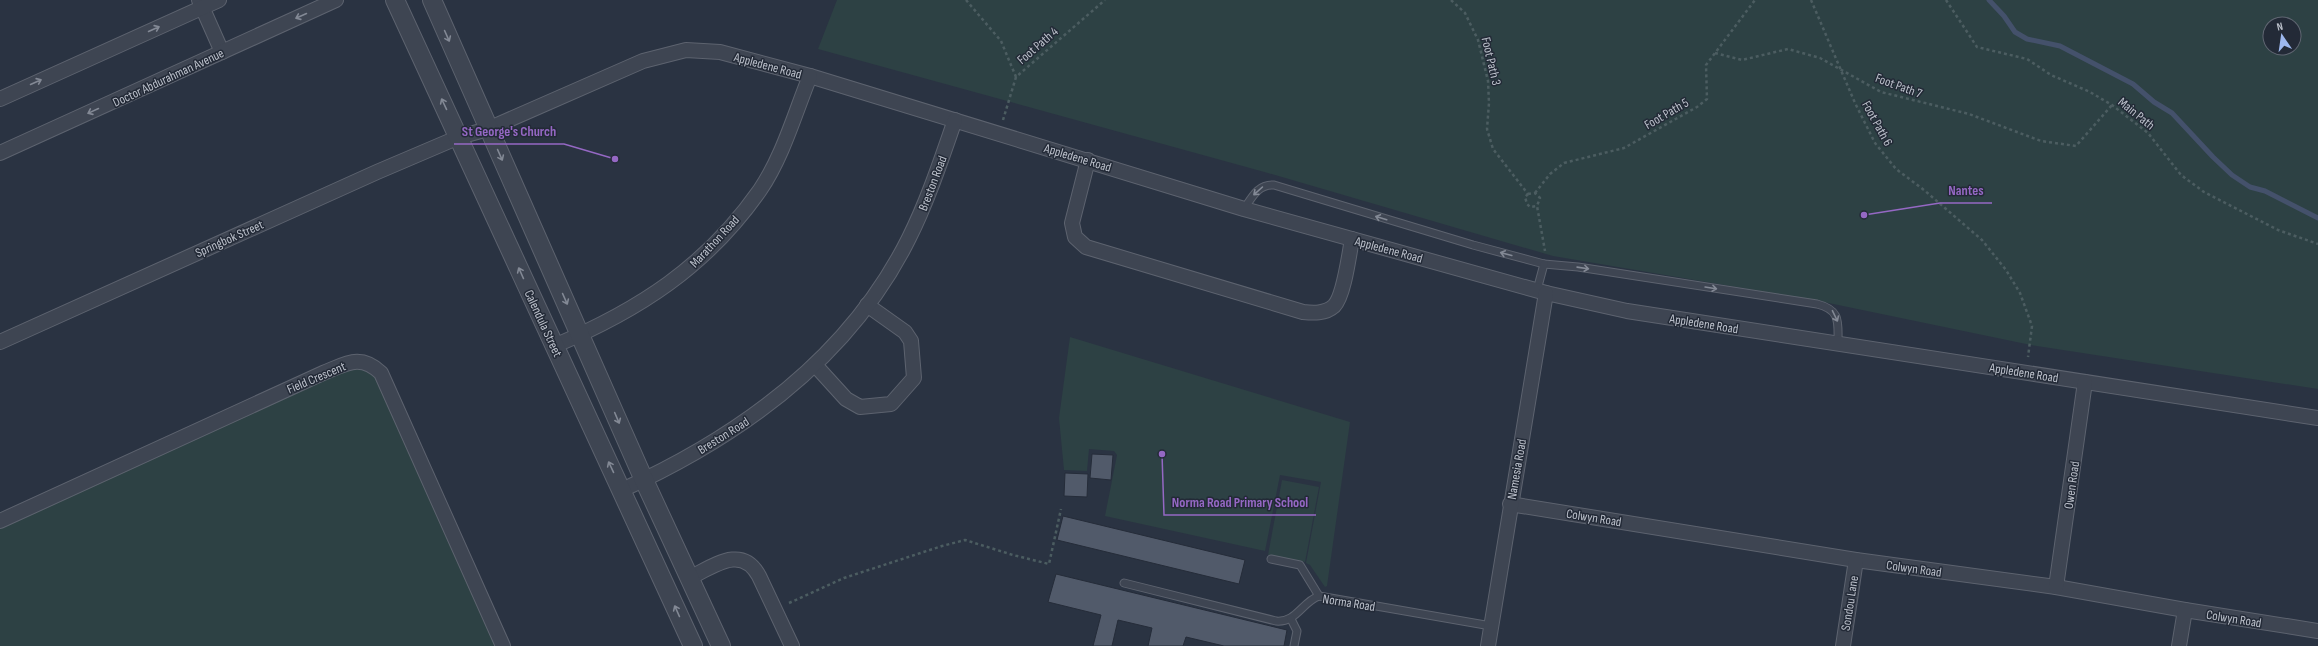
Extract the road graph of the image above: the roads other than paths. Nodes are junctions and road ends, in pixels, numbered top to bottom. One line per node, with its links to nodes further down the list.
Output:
1 (219, 0): 5 (street)
2 (336, 0): 6 (street, Doctor Abdurahman Avenue, one-way to 6)
3 (395, 0): 11 (street, Calendula Street, one-way to 3)
4 (432, 0): 10 (street, one-way to 10)
5 (200, 4): 6 (street); 8 (street, one-way to 5)
6 (222, 52): 12 (street, Doctor Abdurahman Avenue, one-way to 12)
7 (810, 76): 9 (street, Appledene Road); 10 (street, Appledene Road); 19 (street, Marathon Road)
8 (0, 98)
9 (955, 120): 13 (street, Appledene Road); 18 (street, Breston Road)
10 (488, 129): 11 (street, Appledene Road); 19 (street, one-way to 19)
11 (460, 138): 20 (street, Springbok Street); 22 (street, Calendula Street, one-way to 11)
12 (0, 153)
13 (1088, 160): 14 (street, Appledene Road); 15 (street)
14 (1244, 208): 15 (street, Appledene Road); 16 (lane, one-way to 14)
15 (1352, 239): 17 (street, Appledene Road)
16 (1544, 264): 17 (lane); 21 (lane, one-way to 21)
17 (1541, 292): 21 (street, Appledene Road); 28 (street, Namesia Road)
18 (867, 305): 23 (street, Breston Road); 23 (street)
19 (581, 334): 22 (street, Marathon Road); 26 (street, one-way to 26)
20 (0, 342)
21 (1838, 344): 24 (street, Appledene Road)
22 (554, 346): 27 (street, Calendula Street, one-way to 22)
23 (816, 366): 26 (street, Breston Road)
24 (2085, 382): 25 (street, Appledene Road); 34 (street, Owen Road)
25 (2318, 418)
26 (644, 480): 27 (street, Breston Road); 32 (street)
27 (622, 490): 41 (street, Calendula Street, one-way to 27)
28 (1510, 504): 31 (street, Colwyn Road); 38 (street, Namesia Road)
29 (0, 521): 40 (street, Field Crescent)
30 (1271, 559): 35 (lane)
31 (1856, 560): 34 (street, Colwyn Road); 46 (street, Sondou Lane)
32 (689, 578): 42 (street); 43 (street)
33 (1124, 583): 37 (lane)
34 (2056, 587): 36 (street, Colwyn Road)
35 (1319, 596): 37 (lane, Norma Road); 38 (lane, Norma Road)
36 (2185, 610): 39 (street, Colwyn Road); 47 (street)
37 (1291, 619): 44 (lane)
38 (1491, 626): 45 (street, Namesia Road)
39 (2318, 631)
40 (503, 646)
41 (693, 646)
42 (721, 646)
43 (792, 646)
44 (1294, 646)
45 (1488, 646)
46 (1843, 646)
47 (2179, 646)

